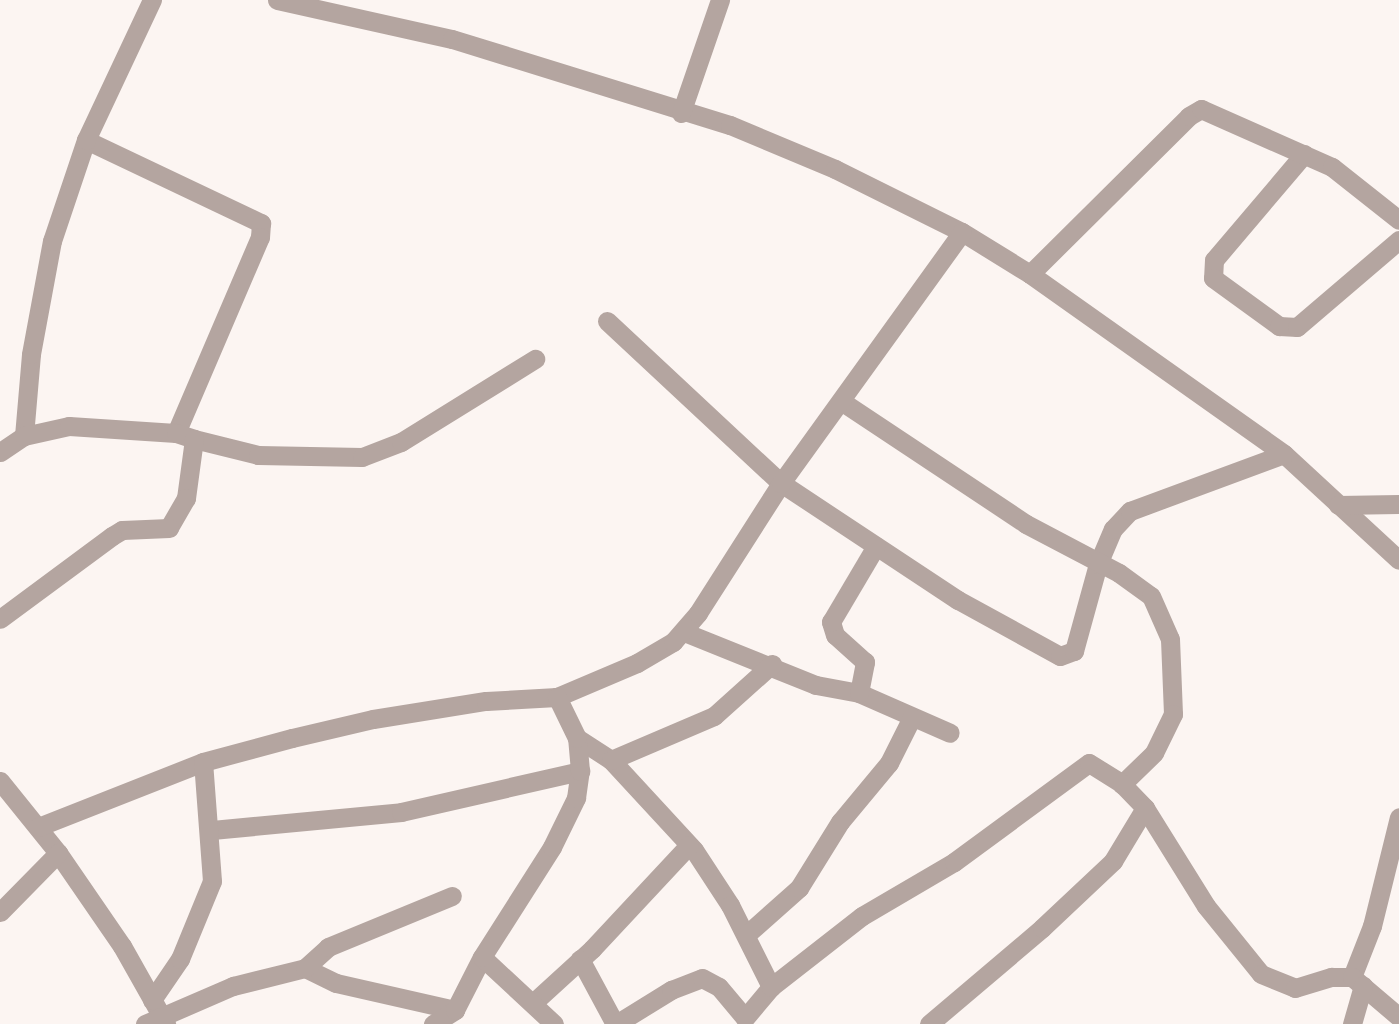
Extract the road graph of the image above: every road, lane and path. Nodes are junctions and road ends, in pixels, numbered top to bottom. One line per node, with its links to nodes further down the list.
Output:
1 (152, 0): 5 (street)
2 (276, 0): 4 (street)
3 (720, 0): 4 (street)
4 (681, 113): 8 (street)
5 (86, 140): 14 (street); 15 (street)
6 (1304, 154): 7 (street); 9 (street); 10 (street)
7 (1399, 220)
8 (962, 232): 10 (street); 13 (street)
9 (1399, 240)
10 (1030, 274): 17 (street)
11 (607, 321): 18 (street)
12 (535, 359): 15 (street)
13 (841, 401): 18 (street); 23 (street)
14 (24, 436): 15 (street); 16 (street)
15 (185, 436): 24 (street)
16 (0, 452)
17 (1284, 454): 20 (street); 23 (street)
18 (781, 483): 21 (street); 25 (street)
19 (1399, 504): 20 (street)
20 (1338, 505): 22 (street)
21 (876, 546): 23 (street); 27 (street)
22 (1399, 560)
23 (1098, 564): 36 (street)
24 (0, 618)
25 (684, 632): 26 (street); 28 (street)
26 (772, 664): 27 (street); 32 (street)
27 (859, 693): 29 (street)
28 (557, 697): 31 (street); 33 (street)
29 (912, 717): 30 (street); 45 (street)
30 (950, 733)
31 (577, 738): 32 (street); 34 (street)
32 (611, 760): 41 (street)
33 (203, 762): 39 (street); 40 (street)
34 (580, 771): 40 (street); 46 (street)
35 (0, 781): 39 (street)
36 (1122, 784): 37 (street); 50 (street)
37 (1145, 808): 49 (street); 59 (street)
38 (1399, 817): 49 (street)
39 (38, 827): 42 (street)
40 (212, 830): 53 (street)
41 (689, 845): 45 (street); 47 (street)
42 (58, 853): 44 (street); 53 (street)
43 (452, 896): 48 (street)
44 (0, 912)
45 (746, 935): 50 (street)
46 (482, 957): 51 (street); 52 (street)
47 (580, 959): 51 (street); 58 (street)
48 (305, 968): 52 (street); 53 (street)
49 (1358, 981): 54 (street); 60 (street)
50 (771, 987): 55 (street)
51 (534, 1002): 57 (street)
52 (455, 1010): 56 (street)
53 (156, 1016)
54 (1399, 1017)
55 (743, 1021): 58 (street)
56 (433, 1024)
57 (554, 1024)
58 (616, 1024)
59 (929, 1024)
60 (1352, 1024)

